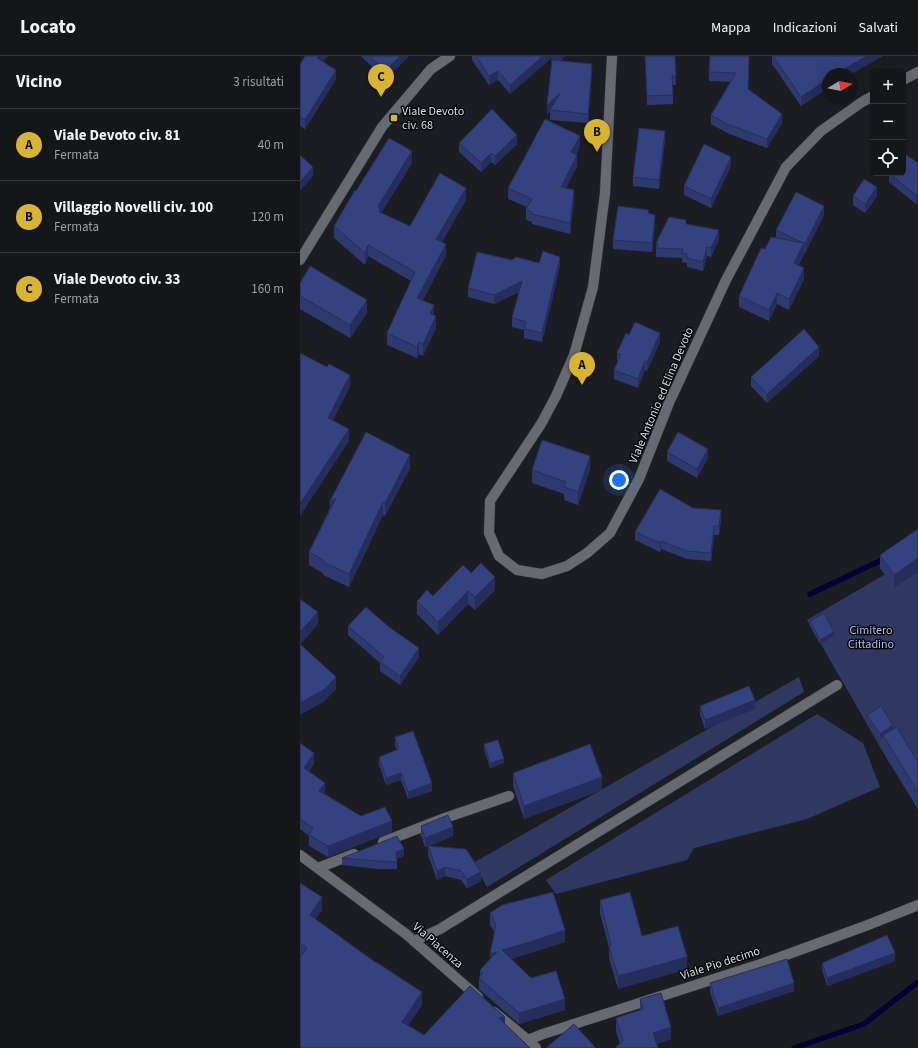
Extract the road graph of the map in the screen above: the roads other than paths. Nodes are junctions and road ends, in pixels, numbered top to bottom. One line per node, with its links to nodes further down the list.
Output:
1 (450, 56): 6 (street)
2 (612, 56): 5 (street, Viale Antonio ed Elina Devoto)
3 (918, 72): 4 (street)
4 (906, 78)
5 (870, 98)
6 (300, 260)
7 (837, 685): 14 (street)
8 (509, 796): 9 (street)
9 (374, 846)
10 (360, 851): 12 (street)
11 (300, 855): 12 (street, Via Piacenza)
12 (318, 868): 14 (street, Via Piacenza)
13 (918, 905): 15 (street, Viale Pio decimo)
14 (414, 941): 15 (street, Via Piacenza)
15 (528, 1040): 16 (street, Via Piacenza)
16 (536, 1048)

